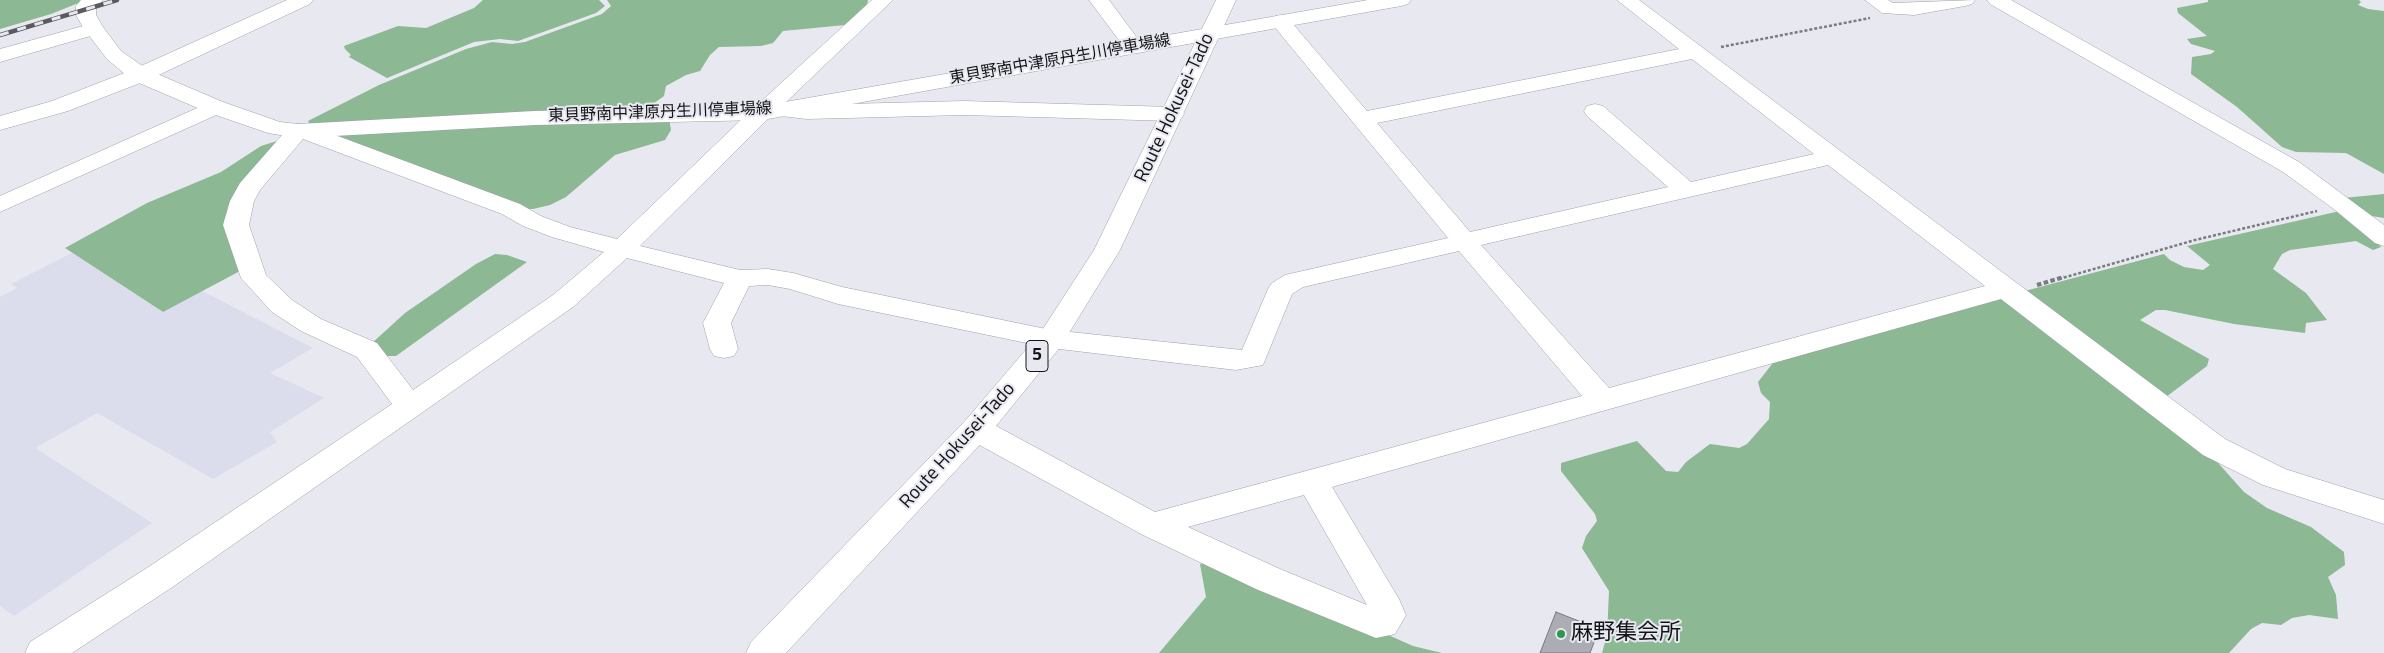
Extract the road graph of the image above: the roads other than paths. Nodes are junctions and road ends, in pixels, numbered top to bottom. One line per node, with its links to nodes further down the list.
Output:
1 (93, 0): 12 (street, 東貝野南中津原丹生川停車場線)
2 (303, 0): 17 (street)
3 (883, 0): 19 (street)
4 (1099, 0): 14 (street)
5 (1226, 0): 13 (street, Route Hokusei-Tado / 5)
6 (1401, 0): 11 (street, 東貝野南中津原丹生川停車場線)
7 (1627, 0): 15 (street)
8 (1875, 0): 9 (street)
9 (1965, 0)
10 (1997, 0): 28 (street)
11 (1280, 21): 13 (street, 東貝野南中津原丹生川停車場線); 22 (street)
12 (94, 29): 16 (street); 17 (street, 東貝野南中津原丹生川停車場線)
13 (1210, 33): 14 (street, 東貝野南中津原丹生川停車場線); 21 (street, Route Hokusei-Tado / 5)
14 (1134, 47): 19 (street, 東貝野南中津原丹生川停車場線)
15 (1697, 52): 22 (street); 25 (street)
16 (0, 56)
17 (140, 75): 18 (street, 東貝野南中津原丹生川停車場線); 23 (street)
18 (215, 107): 24 (street, 東貝野南中津原丹生川停車場線); 27 (street)
19 (770, 111): 21 (street); 24 (street, 東貝野南中津原丹生川停車場線); 30 (street)
20 (1595, 111): 26 (street)
21 (1173, 114): 33 (street, Route Hokusei-Tado / 5)
22 (1362, 119): 29 (street)
23 (0, 123)
24 (300, 131): 30 (street); 36 (street)
25 (1833, 157): 26 (street); 32 (street)
26 (1686, 190): 29 (street)
27 (0, 205)
28 (2384, 238)
29 (1464, 241): 33 (street); 35 (street)
30 (622, 249): 31 (street); 36 (street)
31 (740, 278): 33 (street); 34 (street)
32 (2008, 291): 35 (street); 39 (street)
33 (1051, 339): 37 (street, Route Hokusei-Tado / 5)
34 (724, 349)
35 (1602, 400): 38 (street)
36 (410, 407): 41 (street)
37 (976, 430): 40 (street); 42 (street, Route Hokusei-Tado / 5)
38 (1312, 480): 40 (street); 40 (street)
39 (2384, 512)
40 (1152, 525)
41 (43, 653)
42 (764, 653)

